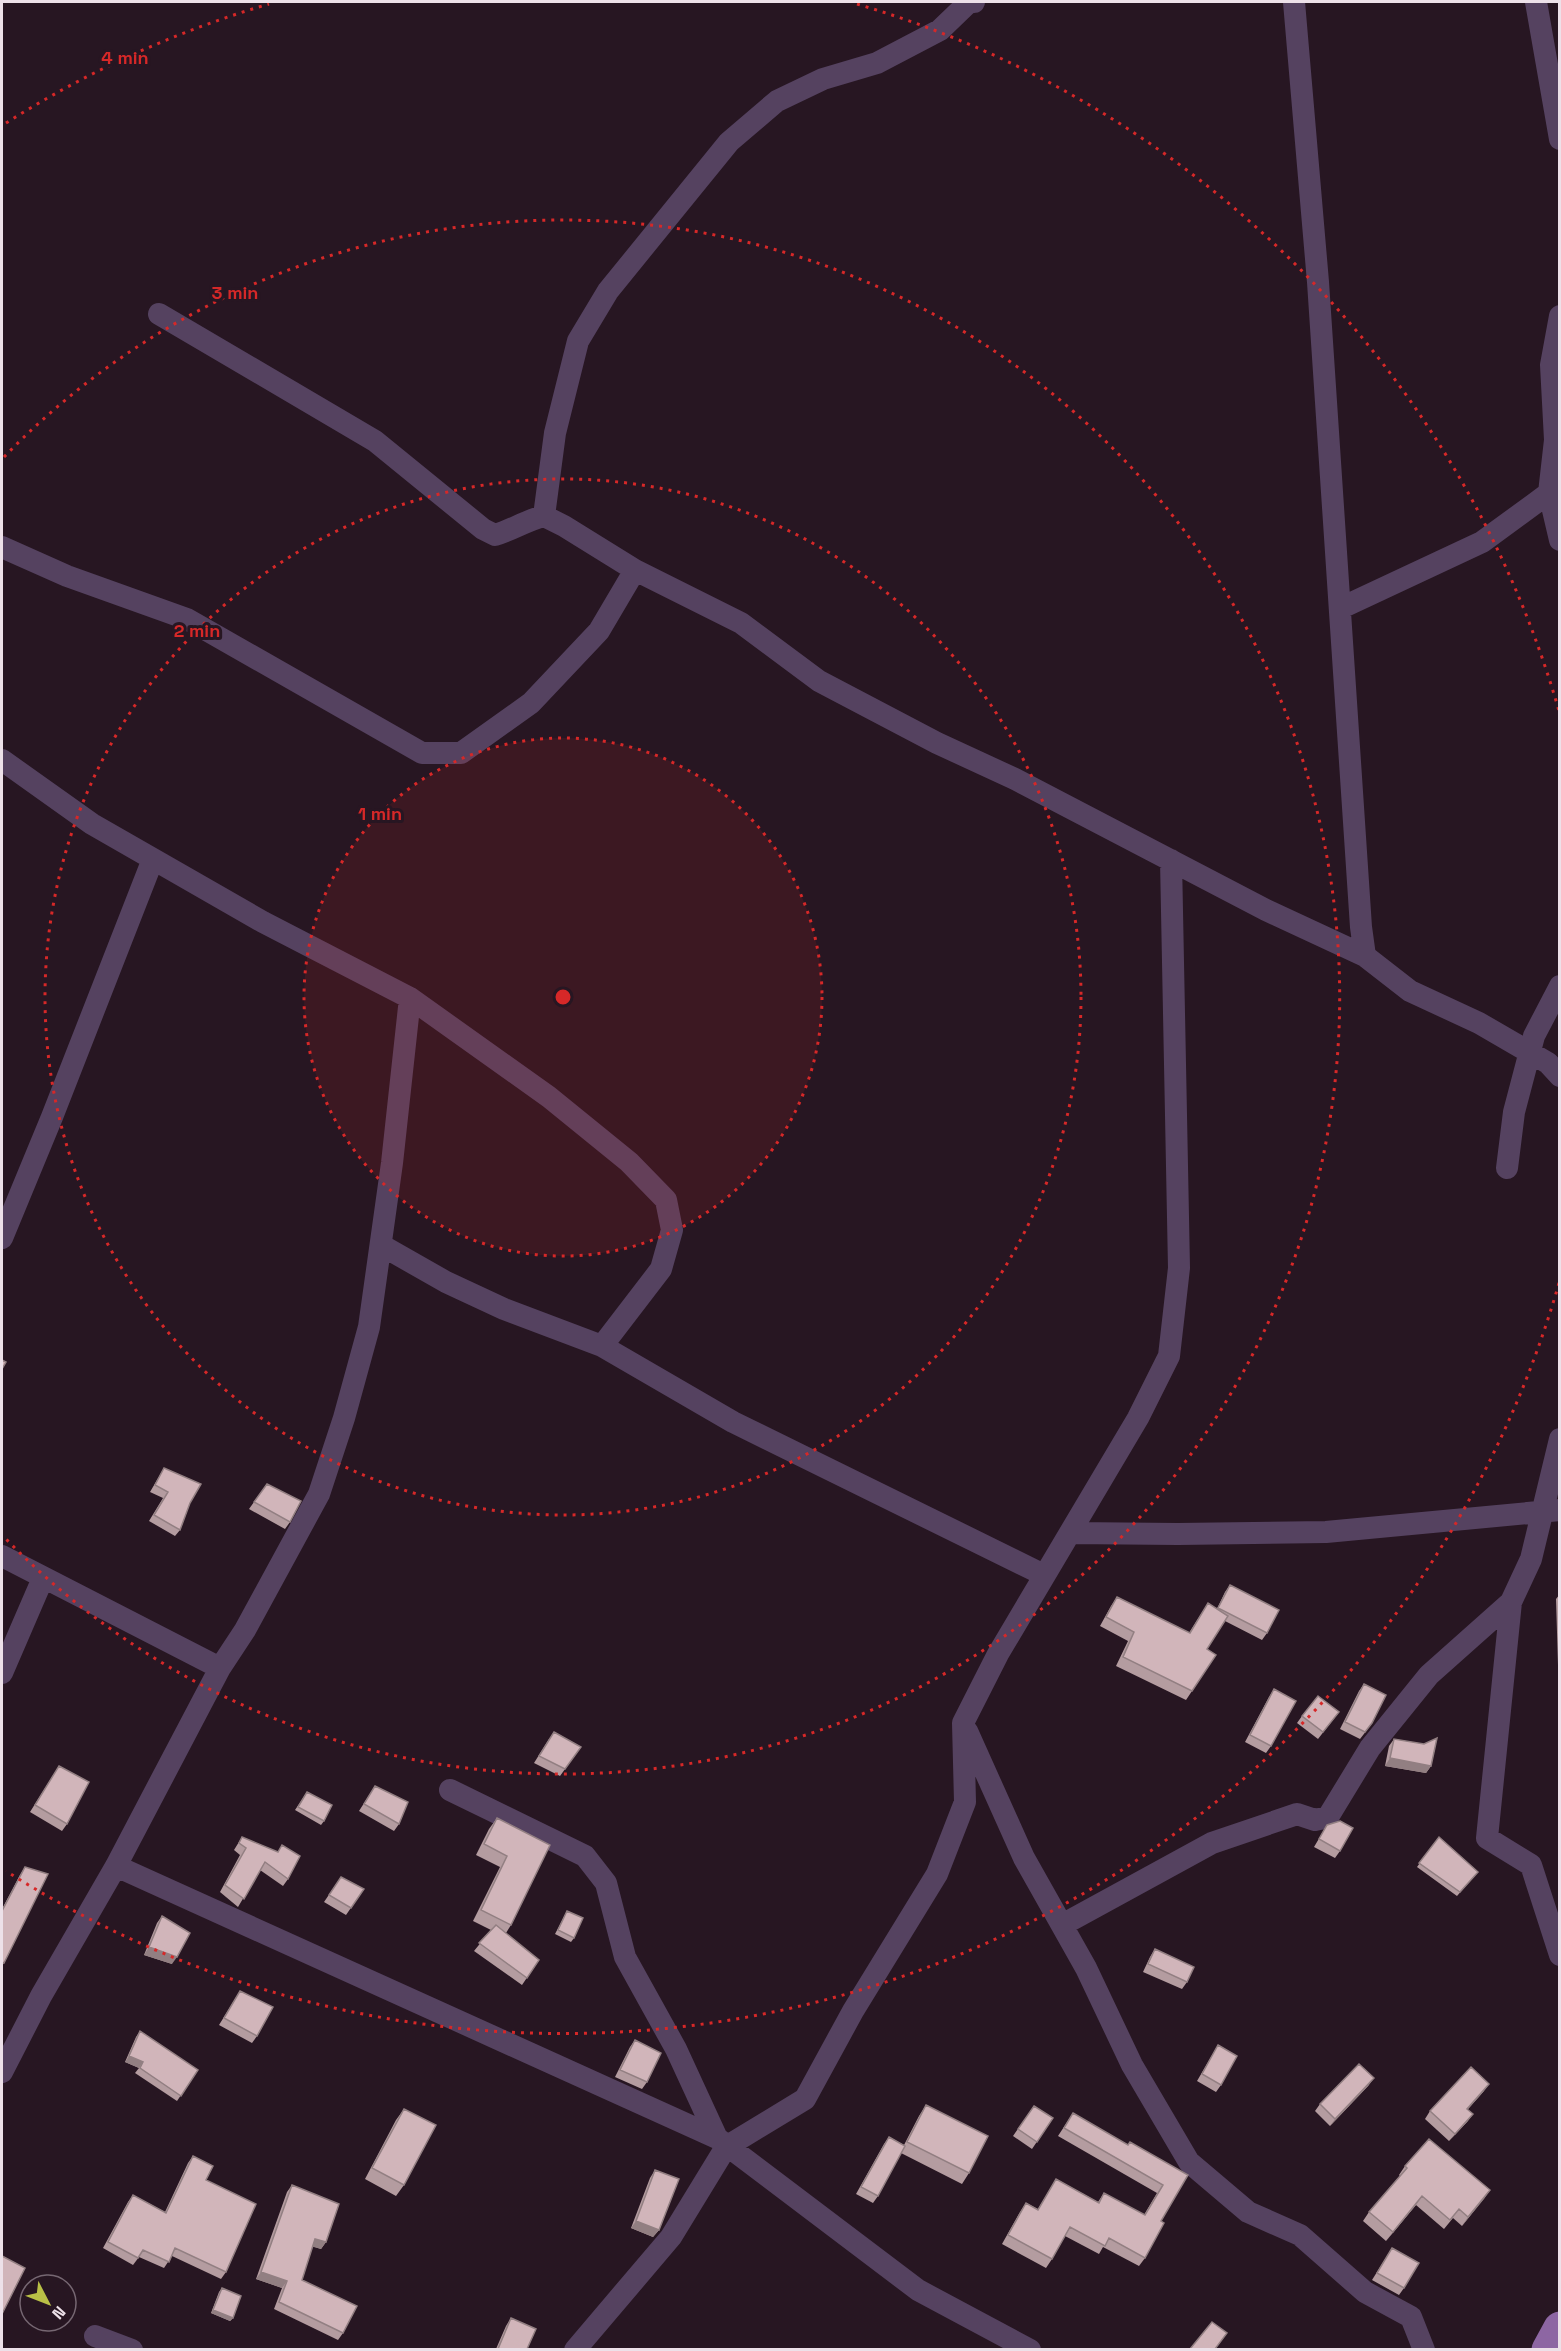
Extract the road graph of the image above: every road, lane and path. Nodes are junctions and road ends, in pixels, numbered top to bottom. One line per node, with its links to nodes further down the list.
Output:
1 (970, 2): 9 (street)
2 (1294, 2): 13 (street)
3 (1536, 2): 4 (street)
4 (1560, 139)
5 (159, 314): 9 (street)
6 (1560, 316): 7 (street)
7 (1557, 441): 8 (street)
8 (1549, 493): 10 (street); 13 (street)
9 (544, 516): 12 (street)
10 (1560, 540)
11 (2, 547): 12 (street)
12 (635, 570): 16 (street)
13 (1341, 608): 17 (street)
14 (2, 760): 15 (street)
15 (153, 859): 19 (street); 23 (street)
16 (1171, 860): 17 (street); 28 (street)
17 (1365, 956): 20 (street)
18 (1560, 986): 20 (street)
19 (410, 998): 24 (street); 25 (street)
20 (1530, 1052): 21 (street); 22 (street)
21 (1560, 1076)
22 (1507, 1168)
23 (2, 1238)
24 (381, 1245): 25 (street); 33 (street)
25 (602, 1346): 30 (street)
26 (1560, 1439): 27 (street)
27 (1551, 1511): 28 (street); 32 (street)
28 (1071, 1533): 30 (street)
29 (2, 1556): 31 (street)
30 (1044, 1575): 35 (street)
31 (43, 1578): 33 (street); 34 (street)
32 (1511, 1602): 38 (street); 39 (street)
33 (220, 1668): 37 (street)
34 (2, 1673)
35 (963, 1723): 38 (street); 41 (street)
36 (450, 1790): 41 (street)
37 (116, 1866): 40 (street); 41 (street)
38 (1062, 1925): 47 (street)
39 (1560, 1955)
40 (2, 2072)
41 (721, 2143): 45 (street); 46 (street)
42 (1560, 2328): 48 (main road)
43 (95, 2336): 44 (street)
44 (132, 2349)
45 (575, 2349)
46 (1030, 2349)
47 (1424, 2349)
48 (1548, 2349)

